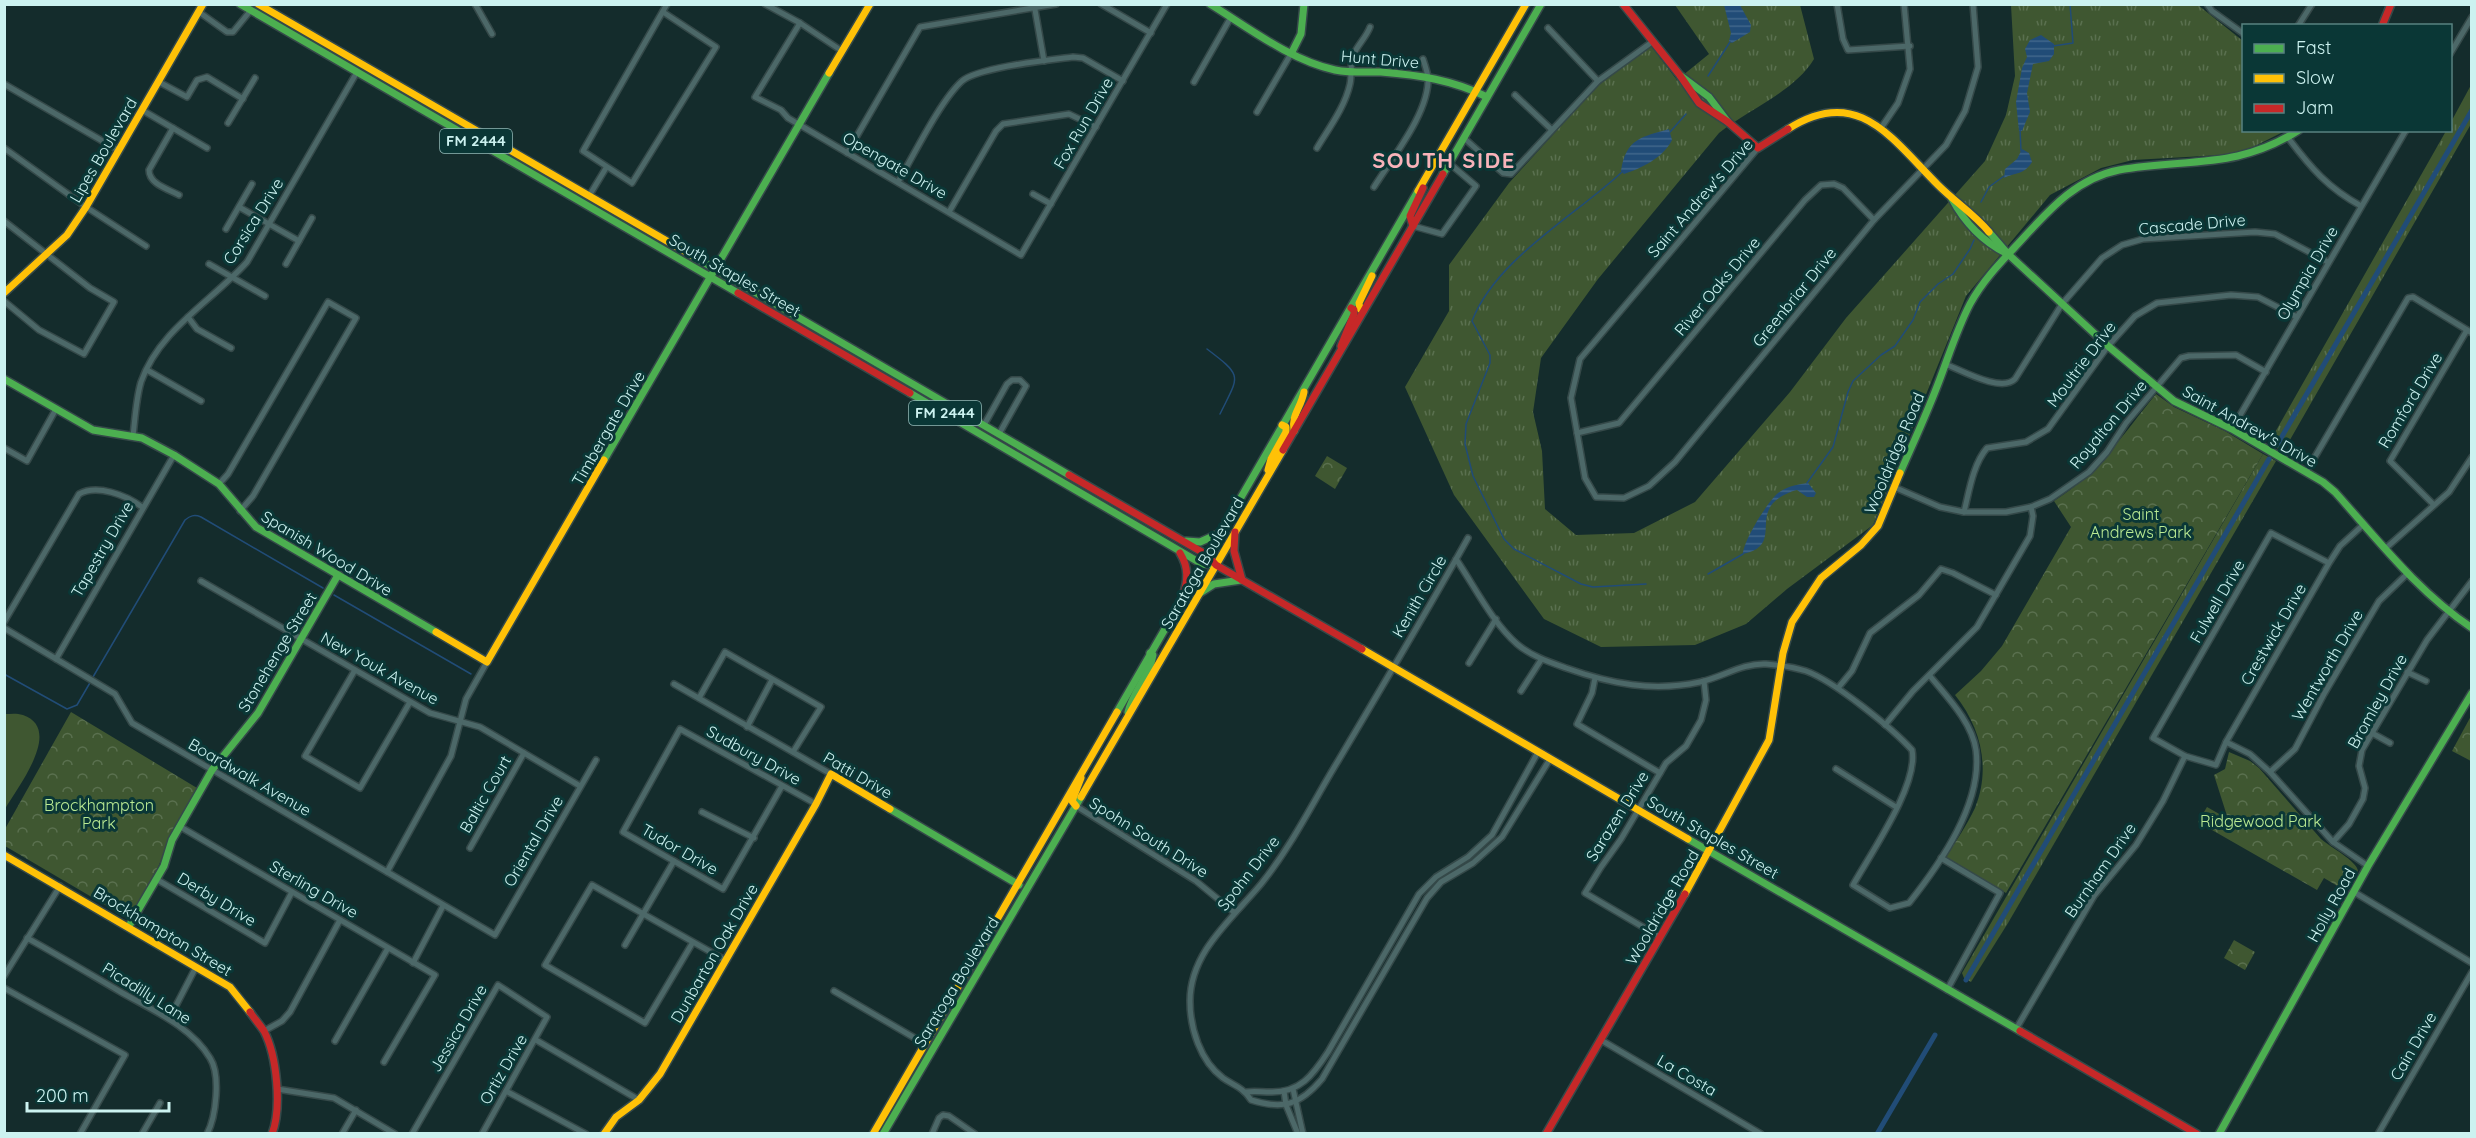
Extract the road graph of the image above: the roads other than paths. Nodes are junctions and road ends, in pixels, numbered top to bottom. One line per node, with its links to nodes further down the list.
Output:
1 (203, 4): 24 (main road, Lipes Boulevard)
2 (240, 4): 23 (main road, South Staples Street / FM 2444)
3 (258, 4): 44 (main road, South Staples Street / FM 2444)
4 (475, 4): 35 (street)
5 (667, 4): 25 (street)
6 (765, 4): 28 (street)
7 (870, 4): 38 (main road, Timbergate Drive)
8 (1056, 4): 22 (street)
9 (1101, 4): 33 (street)
10 (1167, 4): 33 (street, Fox Run Drive)
11 (1210, 4): 26 (main road, Hunt Drive)
12 (1304, 4): 39 (main road)
13 (1526, 4): 56 (main road, Saratoga Boulevard)
14 (1541, 4): 58 (main road, Saratoga Boulevard)
15 (1623, 4): 36 (main road)
16 (1837, 4): 37 (street)
17 (1904, 4): 37 (street)
18 (1972, 4): 81 (street, Greenbriar Drive)
19 (2207, 4): 34 (street)
20 (2312, 4): 29 (street)
21 (2391, 4): 30 (main road)
22 (1035, 6): 43 (street); 78 (street)
23 (251, 10): 24 (street); 42 (main road, South Staples Street / FM 2444)
24 (199, 12): 53 (main road, Lipes Boulevard)
25 (663, 12): 80 (street); 80 (street)
26 (1231, 17): 39 (main road, Hunt Drive); 54 (street)
27 (2472, 17): 40 (street)
28 (800, 23): 38 (street); 64 (street, Opengate Drive)
29 (2299, 24)
30 (2383, 24)
31 (1370, 27): 45 (street)
32 (1548, 28): 52 (street)
33 (1151, 33): 51 (street, Fox Run Drive)
34 (2242, 33)
35 (492, 34)
36 (1652, 42): 47 (main road); 52 (street)
37 (1910, 46): 67 (street)
38 (842, 51): 64 (main road, Timbergate Drive)
39 (1292, 52): 45 (main road, Hunt Drive); 61 (street)
40 (2452, 52)
41 (1423, 59): 49 (street)
42 (336, 60): 44 (main road); 46 (main road, South Staples Street / FM 2444)
43 (1044, 61): 51 (street); 83 (street)
44 (360, 64): 48 (main road, South Staples Street / FM 2444)
45 (1351, 71): 49 (main road, Hunt Drive); 73 (street)
46 (357, 72): 48 (main road); 86 (main road, South Staples Street / FM 2444); 100 (street, Corsica Drive)
47 (1679, 74): 62 (main road); 62 (main road)
48 (381, 76): 89 (main road, South Staples Street / FM 2444)
49 (1428, 77): 56 (main road, Hunt Drive); 85 (street)
50 (255, 78): 59 (street)
51 (1123, 81): 66 (street, Fox Run Drive)
52 (1598, 81): 68 (street)
53 (159, 82): 59 (street); 60 (main road, Lipes Boulevard)
54 (1194, 82)
55 (4, 84): 77 (street)
56 (1477, 90): 58 (main road, Hunt Drive); 82 (main road, Saratoga Boulevard)
57 (1515, 95): 68 (street)
58 (1487, 97): 71 (main road, Saratoga Boulevard)
59 (243, 99): 63 (street)
60 (142, 110): 65 (street); 77 (main road, Lipes Boulevard)
61 (1257, 112)
62 (1728, 122): 76 (main road)
63 (228, 123)
64 (799, 125): 78 (street, Opengate Drive); 112 (main road, Timbergate Drive)
65 (173, 128): 75 (street); 88 (street)
66 (1096, 128): 90 (street, Fox Run Drive); 96 (street)
67 (1881, 128): 76 (main road, Saint Andrew's Drive); 81 (main road, Saint Andrew's Drive)
68 (1551, 129): 71 (street)
69 (2297, 132): 72 (main road, Wooldridge Road)
70 (2405, 132): 92 (street, Olympia Drive)
71 (1464, 138): 79 (main road, Saratoga Boulevard)
72 (2289, 139): 92 (street); 106 (main road, Wooldridge Road)
73 (1317, 147)
74 (4, 148): 93 (street)
75 (207, 148)
76 (1758, 148): 143 (street, Saint Andrew's Drive)
77 (118, 150): 93 (main road, Lipes Boulevard)
78 (847, 153): 83 (street, Opengate Drive)
79 (1449, 163): 101 (main road, Saratoga Boulevard); 101 (street)
80 (606, 168): 89 (street)
81 (1923, 170): 98 (street, Greenbriar Drive); 106 (main road, Saint Andrew's Drive)
82 (1427, 177): 101 (main road); 111 (main road, Saratoga Boulevard)
83 (898, 182): 96 (street, Opengate Drive)
84 (252, 184): 94 (street)
85 (1374, 187)
86 (567, 193): 89 (main road); 91 (main road, South Staples Street / FM 2444)
87 (1033, 194): 90 (street)
88 (179, 195)
89 (589, 196): 95 (main road, South Staples Street / FM 2444)
90 (1051, 204): 107 (street, Fox Run Drive)
91 (589, 206): 95 (main road); 113 (main road, South Staples Street / FM 2444)
92 (2361, 206): 108 (street, Olympia Drive)
93 (86, 207): 104 (street); 105 (main road, Lipes Boulevard)
94 (239, 207): 100 (street); 102 (street)
95 (610, 208): 112 (main road, South Staples Street / FM 2444)
96 (949, 212): 107 (street, Opengate Drive)
97 (312, 218): 103 (street)
98 (1874, 220): 143 (street, River Oaks Drive); 143 (street, Greenbriar Drive)
99 (4, 221): 105 (street)
100 (269, 224): 103 (street); 114 (street, Corsica Drive)
101 (1413, 225): 120 (main road, Saratoga Boulevard)
102 (226, 229)
103 (299, 241): 110 (street)
104 (146, 246)
105 (48, 253): 115 (main road, Lipes Boulevard); 117 (street)
106 (2008, 254): 118 (main road, Saint Andrew's Drive); 127 (main road, Wooldridge Road)
107 (1022, 255)
108 (2328, 261): 118 (street, Cascade Drive); 122 (street, Olympia Drive)
109 (208, 264): 114 (street)
110 (286, 264)
111 (1376, 265): 119 (main road, Saratoga Boulevard); 120 (main road)
112 (716, 269): 113 (main road, Timbergate Drive); 134 (main road, South Staples Street / FM 2444)
113 (711, 277): 133 (main road, South Staples Street / FM 2444); 189 (main road, Timbergate Drive)
114 (232, 278): 116 (street); 121 (street, Corsica Drive)
115 (4, 293)
116 (265, 296)
117 (4, 301)
118 (2062, 304): 124 (main road, Saint Andrew's Drive); 127 (street, Cascade Drive)
119 (1350, 308): 126 (main road); 131 (main road, Saratoga Boulevard)
120 (1363, 311): 126 (main road, Saratoga Boulevard)
121 (188, 317): 125 (street); 128 (street, Corsica Drive)
122 (2297, 317): 124 (street, Moultrie Drive); 129 (street, Olympia Drive)
123 (2469, 331): 151 (street); 155 (street, Romford Drive)
124 (2108, 346): 132 (main road, Saint Andrew's Drive); 159 (street, Moultrie Drive)
125 (231, 348)
126 (1340, 351): 142 (main road, Saratoga Boulevard)
127 (1945, 364): 154 (main road, Wooldridge Road)
128 (147, 370): 135 (street); 145 (street, Corsica Drive)
129 (2266, 372): 132 (street, Royalton Drive); 141 (street, Olympia Drive)
130 (4, 379): 138 (main road, Spanish Wood Drive)
131 (1305, 386): 140 (main road, Saratoga Boulevard); 142 (main road)
132 (2158, 388): 141 (main road, Saint Andrew's Drive); 157 (street, Royalton Drive)
133 (911, 393): 134 (main road); 136 (main road, South Staples Street / FM 2444)
134 (931, 394): 137 (main road, South Staples Street / FM 2444)
135 (201, 401)
136 (932, 405): 137 (main road); 150 (main road, South Staples Street / FM 2444)
137 (950, 405): 139 (main road, South Staples Street / FM 2444)
138 (56, 409): 145 (main road, Spanish Wood Drive); 146 (street)
139 (984, 425): 144 (main road, South Staples Street / FM 2444); 144 (street)
140 (1282, 425): 152 (main road); 162 (main road, Saratoga Boulevard)
141 (2232, 429): 151 (main road, Saint Andrew's Drive)
142 (1294, 431): 152 (main road, Saratoga Boulevard)
143 (1577, 433)
144 (999, 434): 149 (main road, South Staples Street / FM 2444)
145 (132, 436): 147 (main road, Spanish Wood Drive)
146 (4, 448)
147 (174, 455): 153 (main road, Spanish Wood Drive); 156 (street, Tapestry Drive)
148 (2472, 458): 155 (street)
149 (1051, 464): 150 (main road); 164 (main road, South Staples Street / FM 2444)
150 (1035, 465): 166 (main road, South Staples Street / FM 2444)
151 (2306, 472): 160 (main road, Saint Andrew's Drive)
152 (1266, 479): 161 (main road, Saratoga Boulevard)
153 (219, 484): 158 (main road, Spanish Wood Drive); 158 (street)
154 (1894, 487): 159 (street, Royalton Drive); 191 (main road, Wooldridge Road)
155 (2434, 505): 165 (street)
156 (142, 507): 182 (street); 187 (street, Tapestry Drive)
157 (2031, 507): 159 (street, Royalton Drive); 178 (street)
158 (240, 511): 173 (main road, Spanish Wood Drive)
159 (1964, 512)
160 (2364, 524): 165 (main road, Saint Andrew's Drive); 169 (street, Crestwick Drive)
161 (1235, 532): 171 (main road, Saratoga Boulevard); 174 (main road)
162 (1220, 533): 164 (main road); 167 (main road, Saratoga Boulevard)
163 (1468, 538): 168 (street, Kenith Circle)
164 (1183, 541): 167 (main road, South Staples Street / FM 2444)
165 (2386, 548): 172 (main road, Saint Andrew's Drive)
166 (1178, 551): 170 (main road, South Staples Street / FM 2444); 179 (main road)
167 (1207, 555): 170 (main road, Saratoga Boulevard); 171 (main road, South Staples Street / FM 2444)
168 (1456, 559): 181 (street); 192 (street, Kenith Circle)
169 (2329, 563): 211 (street, Crestwick Drive); 216 (street, Fulwell Drive)
170 (1202, 564): 171 (main road, South Staples Street / FM 2444); 179 (main road, Saratoga Boulevard)
171 (1216, 565): 174 (main road, South Staples Street); 177 (main road, Saratoga Boulevard)
172 (2408, 573): 180 (main road, Saint Andrew's Drive); 222 (street, Wentworth Drive)
173 (338, 575): 185 (main road, Stonehenge Street); 189 (main road, Spanish Wood Drive)
174 (1242, 580): 177 (main road); 192 (main road, South Staples Street)
175 (201, 581): 185 (street, New Youk Avenue)
176 (2472, 581): 180 (street, Bromley Drive)
177 (1200, 593): 206 (main road, Saratoga Boulevard)
178 (1996, 595): 195 (street); 201 (street)
179 (1183, 596): 186 (main road, Saratoga Boulevard)
180 (2447, 612): 184 (main road, Saint Andrew's Drive); 194 (street, Bromley Drive)
181 (1496, 619): 188 (street); 190 (street)
182 (4, 622)
183 (4, 628): 187 (street, Boardwalk Avenue)
184 (2472, 628)
185 (301, 639): 193 (street, New Youk Avenue); 220 (main road, Stonehenge Street)
186 (1150, 653): 206 (main road); 221 (main road, Saratoga Boulevard)
187 (56, 659): 220 (street, Boardwalk Avenue)
188 (1541, 660): 196 (street); 202 (street)
189 (488, 662): 207 (street, Timbergate Drive)
190 (1469, 663)
191 (1781, 666): 198 (street); 201 (street); 240 (main road, Wooldridge Road)
192 (1394, 667): 214 (main road, South Staples Street); 256 (street, Spohn Drive)
193 (355, 670): 205 (street, New Youk Avenue); 205 (street)
194 (2408, 672): 199 (street); 210 (street, Bromley Drive)
195 (1930, 676): 208 (street); 243 (street)
196 (1595, 678): 198 (street); 223 (street)
197 (772, 680): 204 (street); 209 (street); 213 (street)
198 (1704, 681): 223 (street, Sarazen Drive)
199 (2426, 681)
200 (674, 684): 204 (street, Patti Drive)
201 (1838, 688): 208 (street)
202 (1521, 691)
203 (2472, 693): 245 (main road, Holly Road)
204 (699, 698): 209 (street, Patti Drive)
205 (410, 702): 207 (street, New Youk Avenue)
206 (1127, 720): 228 (main road, Saratoga Boulevard)
207 (459, 721): 215 (street, New Youk Avenue); 246 (street, Timbergate Drive)
208 (1884, 725): 229 (street)
209 (747, 727): 213 (street, Patti Drive)
210 (2372, 733): 212 (street); 237 (street, Bromley Drive)
211 (2226, 742): 216 (street, Crestwick Drive); 222 (street)
212 (2390, 743)
213 (793, 752): 224 (street, Patti Drive)
214 (1538, 752): 217 (main road, South Staples Street); 232 (street)
215 (524, 753): 225 (street, New Youk Avenue); 238 (street, Baltic Court)
216 (2185, 756): 279 (street, Burnham Drive)
217 (1550, 759): 230 (main road, South Staples Street); 233 (street)
218 (596, 760): 225 (street, Oriental Drive)
219 (1836, 769): 229 (street)
220 (212, 770): 234 (main road, Stonehenge Street); 246 (street, Boardwalk Avenue)
221 (1082, 770): 228 (main road); 248 (main road, Saratoga Boulevard)
222 (2270, 772): 237 (street)
223 (1660, 773): 230 (street, Sarazen Drive)
224 (831, 774): 227 (main road, Dunbarton Oak Drive); 248 (main road, Patti Drive)
225 (580, 786): 260 (street, Oriental Drive)
226 (782, 786): 227 (street, Sudbury Drive); 235 (street, Sudbury Drive); 236 (street)
227 (816, 804): 266 (main road, Dunbarton Oak Drive)
228 (1076, 806): 250 (main road, Saratoga Boulevard); 256 (street, Spohn South Drive)
229 (1896, 807): 243 (street)
230 (1638, 809): 240 (main road, South Staples Street); 261 (street, Sarazen Drive)
231 (702, 812): 236 (street)
232 (1506, 814): 233 (street); 239 (street)
233 (1512, 818): 241 (street)
234 (179, 826): 247 (main road, Stonehenge Street); 251 (street, Sterling Drive)
235 (623, 832): 244 (street, Tudor Drive)
236 (754, 838): 244 (street, Tudor Drive)
237 (2334, 842): 245 (street)
238 (470, 848)
239 (1476, 851): 241 (street); 254 (street)
240 (1709, 852): 261 (main road, Wooldridge Road); 275 (main road, South Staples Street)
241 (1481, 857): 257 (street)
242 (6, 858): 249 (main road, Brockhampton Street)
243 (1941, 858): 275 (street)
244 (674, 861): 255 (street)
245 (2368, 866): 252 (main road, Holly Road)
246 (387, 872): 253 (street, Boardwalk Avenue)
247 (156, 879): 251 (street, Derby Drive); 259 (main road, Stonehenge Street)
248 (1017, 884): 250 (main road, Patti Drive); 284 (main road, Saratoga Boulevard)
249 (60, 886): 259 (main road, Brockhampton Street); 262 (street)
250 (1028, 889): 288 (main road, Saratoga Boulevard)
251 (292, 892): 258 (street, Sterling Drive)
252 (2354, 892): 268 (street); 318 (main road, Holly Road)
253 (443, 906): 260 (street, Boardwalk Avenue); 267 (street)
254 (1410, 911): 257 (street); 272 (street)
255 (642, 913): 263 (street); 263 (street); 264 (street)
256 (1235, 913): 293 (street, Spohn Drive)
257 (1416, 915): 273 (street)
258 (340, 920): 265 (street, Sterling Drive); 280 (street)
259 (129, 926): 269 (main road, Brockhampton Street)
260 (495, 935)
261 (1660, 937): 282 (main road, Wooldridge Road)
262 (27, 938): 271 (street); 278 (street, Picadilly Lane)
263 (693, 942): 266 (street)
264 (625, 945)
265 (388, 948): 267 (street, Sterling Drive); 283 (street)
266 (725, 960): 294 (main road, Dunbarton Oak Drive)
267 (414, 963): 287 (street, Sterling Drive)
268 (2472, 963)
269 (196, 967): 278 (street); 280 (main road, Brockhampton Street)
270 (2472, 972): 319 (street, Cain Drive)
271 (4, 976)
272 (1371, 977): 273 (street); 285 (street)
273 (1378, 981): 286 (street)
274 (4, 988): 299 (street)
275 (1947, 990): 279 (main road, South Staples Street)
276 (834, 991): 284 (street)
277 (547, 1017): 281 (street, Ortiz Drive); 305 (street, Jessica Drive)
278 (169, 1020): 301 (street, Picadilly Lane)
279 (2016, 1029): 317 (main road, South Staples Street)
280 (264, 1030): 289 (main road, Brockhampton Street)
281 (536, 1040): 291 (street, Ortiz Drive); 294 (street)
282 (1600, 1040): 315 (main road, Wooldridge Road); 316 (street, La Costa)
283 (335, 1041)
284 (924, 1044): 288 (main road); 309 (main road, Saratoga Boulevard)
285 (1329, 1052): 286 (street); 290 (street)
286 (1335, 1056): 295 (street)
287 (384, 1062)
288 (916, 1077): 310 (main road, Saratoga Boulevard)
289 (277, 1089): 298 (street); 302 (main road, Brockhampton Street)
290 (1293, 1089): 292 (street); 295 (street)
291 (506, 1091): 306 (street, Ortiz Drive); 307 (street)
292 (1284, 1091): 293 (street); 297 (street)
293 (1246, 1092): 297 (street, Spohn Drive)
294 (639, 1100): 308 (main road, Dunbarton Oak Drive)
295 (1297, 1101): 297 (street); 314 (street)
296 (160, 1103): 300 (street)
297 (1286, 1104): 313 (street)
298 (356, 1110): 303 (street); 304 (street)
299 (80, 1134)
300 (142, 1134)
301 (207, 1134)
302 (272, 1134)
303 (342, 1134)
304 (395, 1134)
305 (412, 1134)
306 (482, 1134)
307 (586, 1134)
308 (604, 1134)
309 (873, 1134)
310 (883, 1134)
311 (932, 1134): 312 (street)
312 (975, 1134)
313 (1298, 1134)
314 (1303, 1134)
315 (1546, 1134)
316 (1761, 1134)
317 (2197, 1134)
318 (2219, 1134)
319 (2378, 1134)

